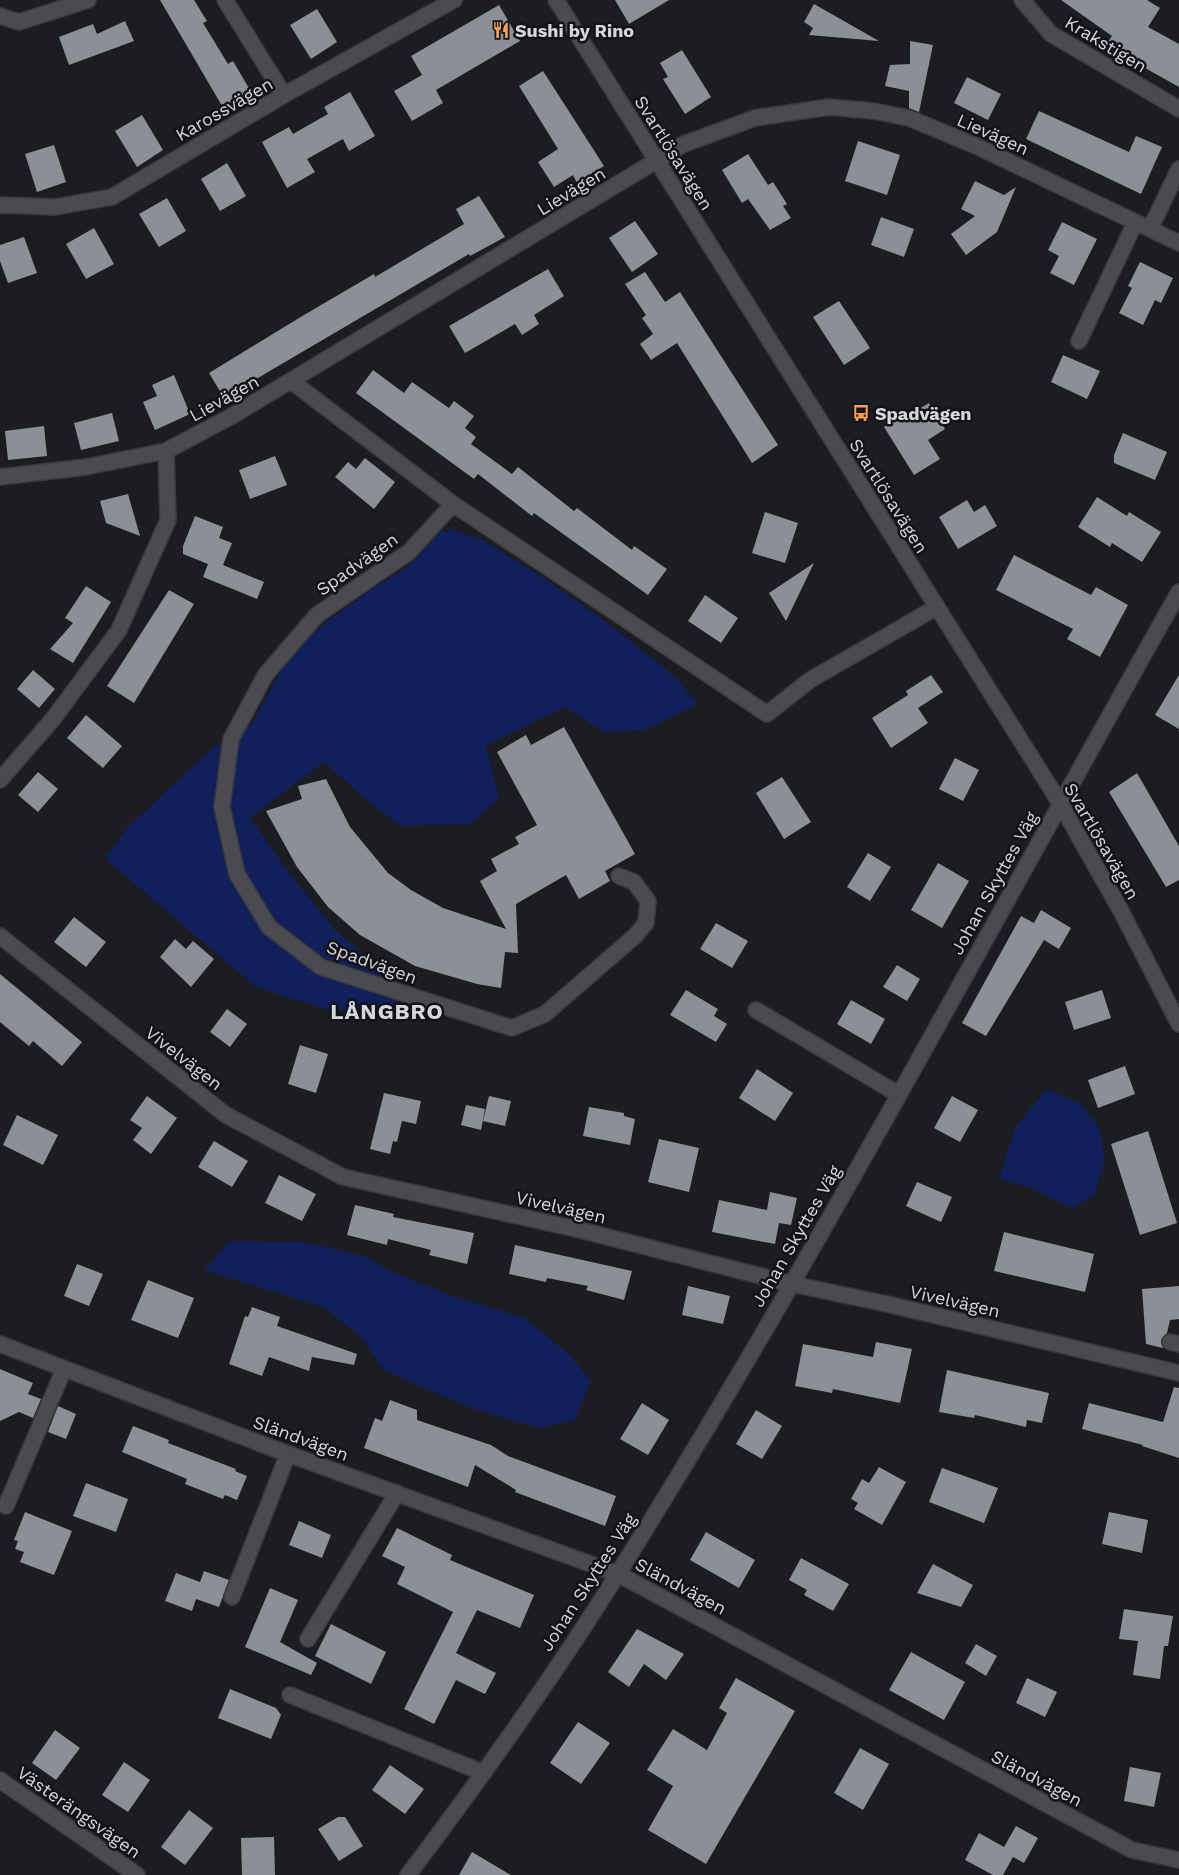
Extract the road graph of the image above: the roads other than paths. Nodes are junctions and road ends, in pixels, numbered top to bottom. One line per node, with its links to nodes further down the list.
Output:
1 (88, 0): 6 (street)
2 (225, 0): 7 (street)
3 (454, 0): 7 (street, Karossvägen)
4 (556, 0): 9 (street, Svartlösavägen)
5 (1022, 0): 8 (street, Krakstigen)
6 (0, 16)
7 (284, 96): 11 (street, Karossvägen)
8 (1179, 110)
9 (656, 160): 12 (street, Lievägen); 16 (street, Lievägen); 21 (street, Svartlösavägen)
10 (1179, 170): 13 (street)
11 (0, 205)
12 (1135, 223): 13 (street, Lievägen); 15 (street)
13 (1150, 229): 14 (street, Lievägen)
14 (1179, 243)
15 (1079, 341)
16 (291, 381): 17 (street, Lievägen); 19 (street)
17 (166, 451): 18 (street, Lievägen); 22 (street)
18 (0, 477)
19 (453, 504): 21 (street); 24 (street, Spadvägen)
20 (1179, 592): 23 (street, Johan Skyttes Väg)
21 (937, 607): 23 (street, Svartlösavägen)
22 (0, 780)
23 (1060, 803): 27 (street, Svartlösavägen); 28 (street, Johan Skyttes Väg)
24 (619, 876)
25 (0, 936): 29 (street, Vivelvägen)
26 (756, 1010): 28 (street)
27 (1178, 1020)
28 (898, 1094): 29 (street, Johan Skyttes Väg)
29 (792, 1284): 32 (street, Vivelvägen); 36 (street, Johan Skyttes Väg)
30 (0, 1344): 31 (street, Sländvägen)
31 (64, 1369): 33 (street, Sländvägen); 35 (street)
32 (1179, 1373)
33 (288, 1454): 34 (street, Sländvägen); 37 (street)
34 (397, 1494): 36 (street, Sländvägen); 38 (street)
35 (6, 1506)
36 (618, 1574): 40 (street, Johan Skyttes Väg); 42 (street, Sländvägen)
37 (232, 1597)
38 (308, 1639)
39 (290, 1695): 40 (street)
40 (484, 1773): 44 (street, Johan Skyttes Väg)
41 (0, 1780): 43 (street, Västerängsvägen)
42 (1179, 1860)
43 (137, 1875)
44 (408, 1875)

